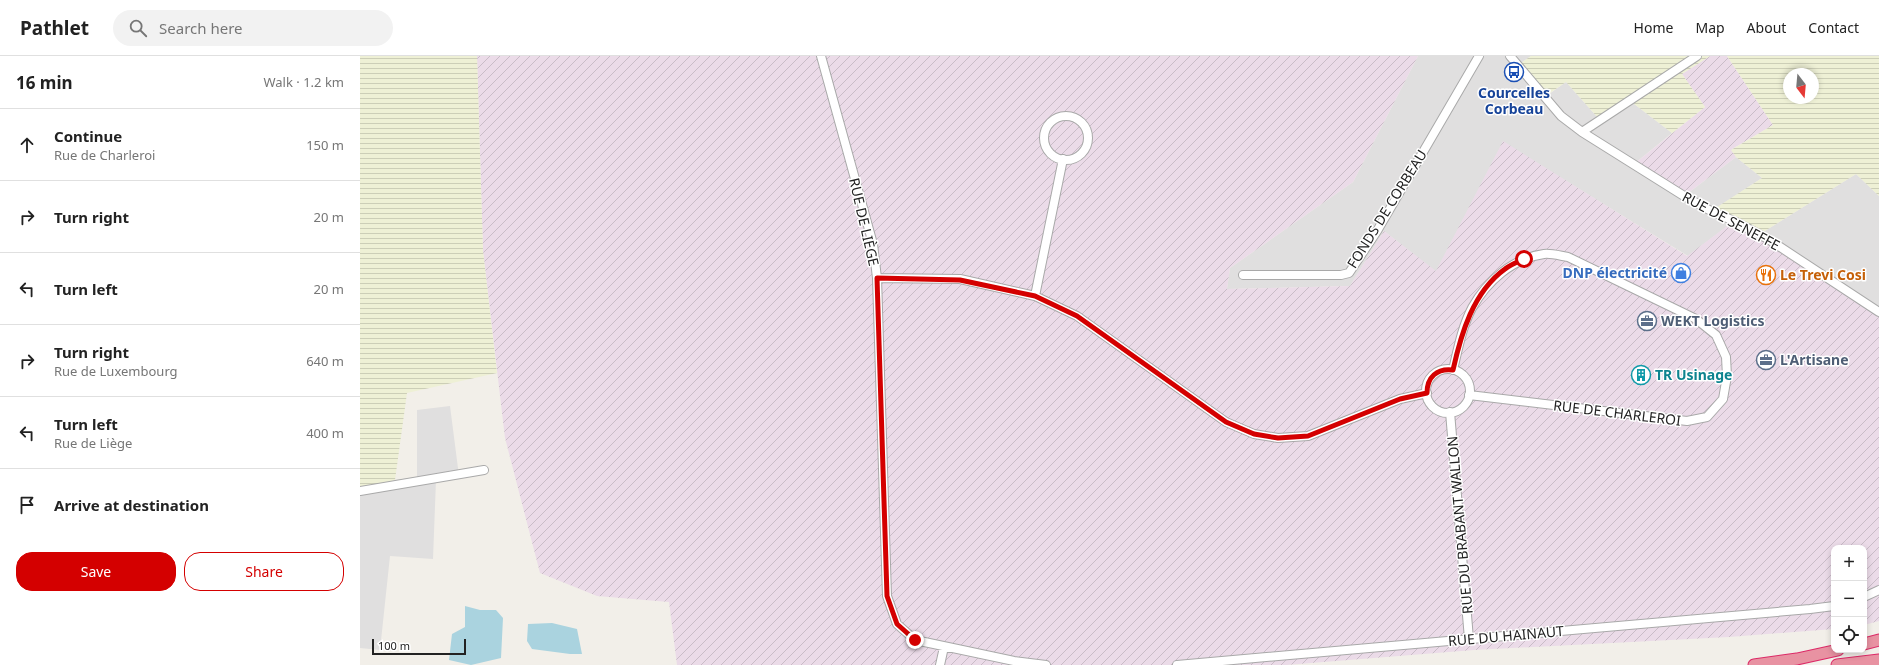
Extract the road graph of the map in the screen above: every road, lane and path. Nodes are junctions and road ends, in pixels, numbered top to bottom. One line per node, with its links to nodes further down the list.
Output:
1 (821, 56): 8 (street, RUE DE LIÈGE)
2 (1479, 56): 7 (street, FONDS DE CORBEAU)
3 (1510, 56): 5 (street, RUE DE SENEFFE)
4 (1697, 56): 5 (street)
5 (1582, 132): 10 (street, RUE DE SENEFFE)
6 (1062, 159): 6 (street); 9 (street)
7 (1243, 275)
8 (877, 278): 9 (street); 23 (street, RUE DE LIÈGE)
9 (1035, 296): 12 (street)
10 (1879, 312)
11 (1453, 370): 12 (street); 13 (street); 13 (street, RUE DE CHARLEROI)
12 (1427, 393): 14 (street)
13 (1469, 395): 14 (street)
14 (1450, 412): 20 (street, RUE DU BRABANT WALLON)
15 (484, 470): 16 (street)
16 (360, 492)
17 (1879, 590): 18 (street)
18 (1867, 596)
19 (1831, 606): 20 (street, RUE DU HAINAUT)
20 (1470, 639): 28 (street, RUE DU HAINAUT)
21 (1879, 640): 22 (highway)
22 (1867, 643)
23 (944, 647): 26 (street); 27 (street)
24 (1831, 652): 29 (highway)
25 (1879, 660): 30 (highway)
26 (940, 665)
27 (1046, 665)
28 (1177, 665)
29 (1754, 665)
30 (1838, 665)

